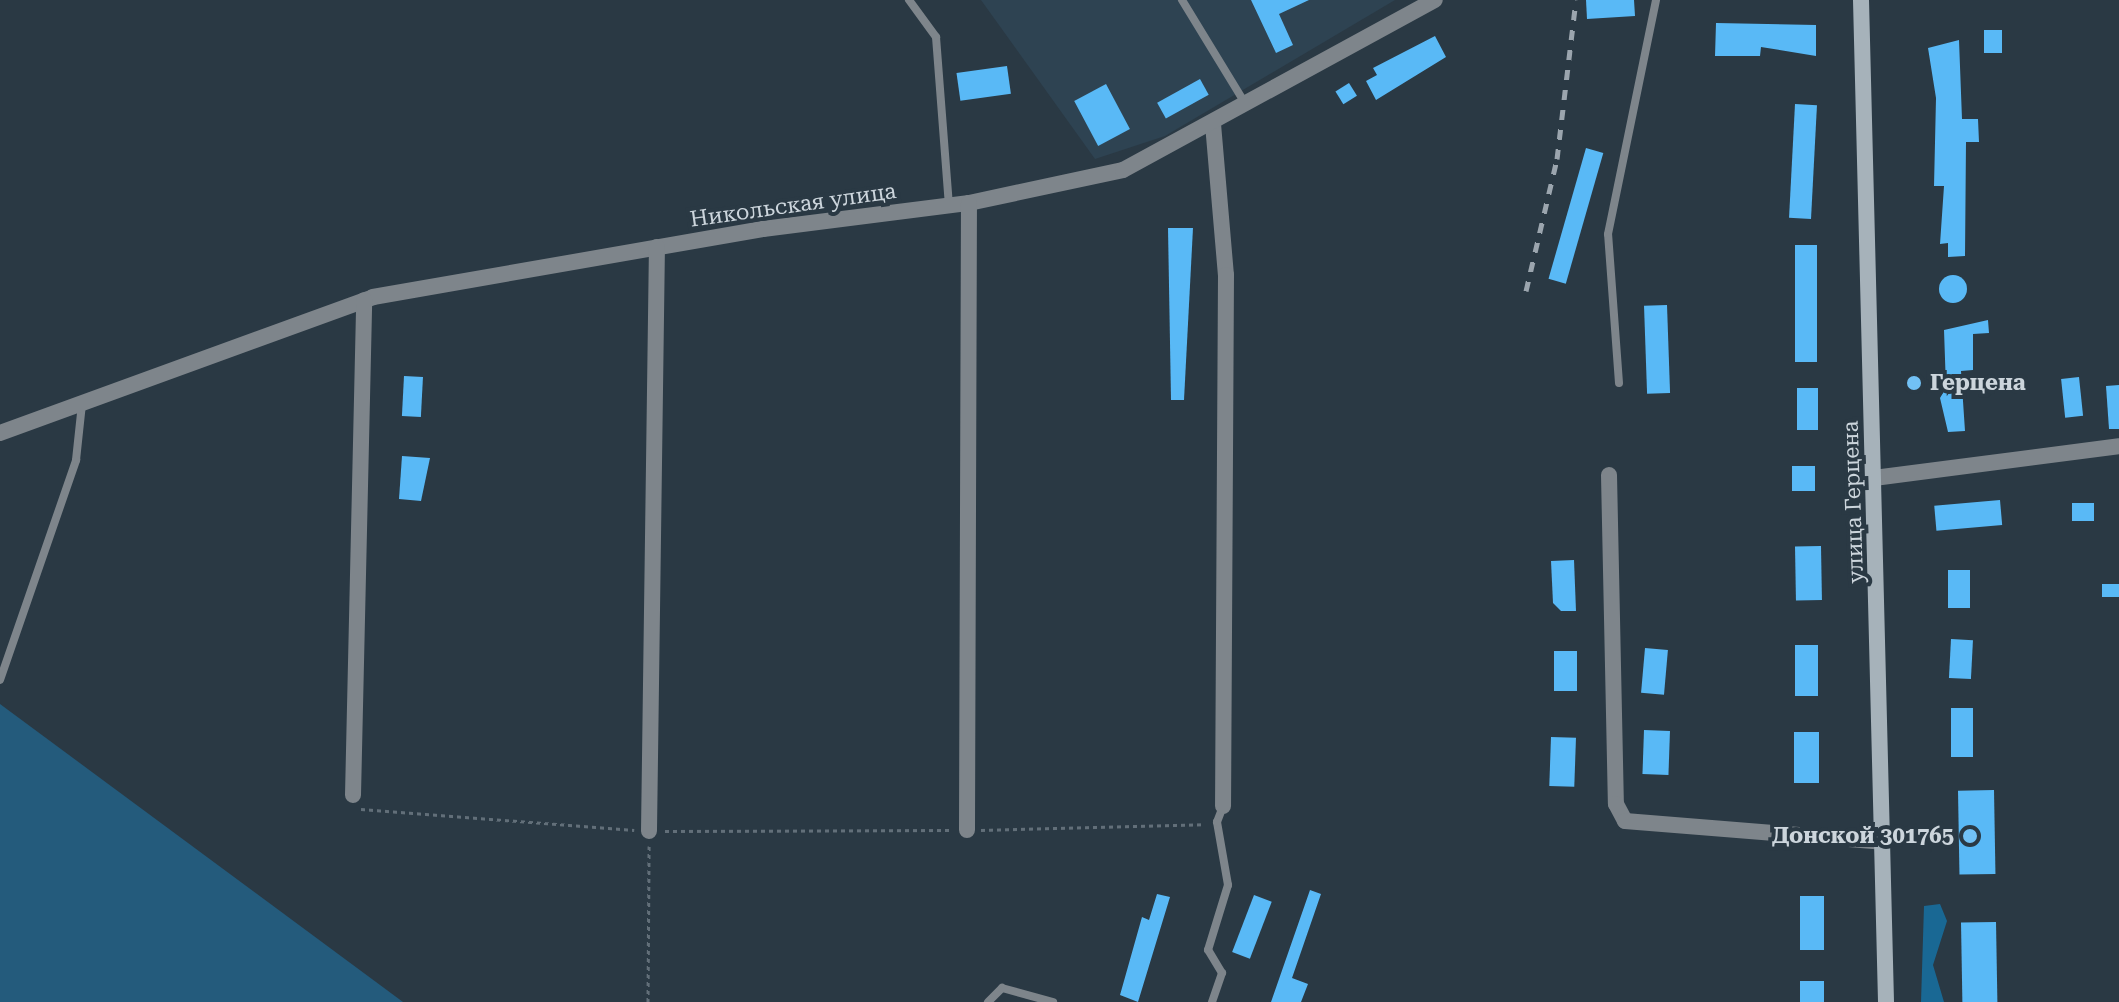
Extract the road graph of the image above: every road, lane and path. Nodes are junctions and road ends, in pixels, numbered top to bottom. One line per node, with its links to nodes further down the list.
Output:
1 (909, 0): 9 (lane)
2 (1182, 0): 6 (lane)
3 (1435, 0): 6 (street, Никольская улица)
4 (1656, 0): 12 (lane)
5 (1861, 0): 17 (main road, улица Герцена)
6 (1246, 105): 7 (street, Никольская улица)
7 (1213, 124): 8 (street, Никольская улица); 20 (street)
8 (969, 203): 9 (street, Никольская улица); 22 (street)
9 (949, 206): 10 (street, Никольская улица)
10 (657, 247): 11 (street, Никольская улица); 23 (street)
11 (364, 300): 13 (street, Никольская улица); 19 (street)
12 (1619, 383)
13 (83, 400): 14 (street, Никольская улица); 18 (lane)
14 (0, 433)
15 (2119, 446): 17 (street)
16 (1609, 475): 24 (street)
17 (1874, 478): 24 (main road, улица Герцена)
18 (0, 680)
19 (353, 795): 23 (path)
20 (1223, 806): 21 (lane)
21 (1217, 822): 22 (path); 28 (lane)
22 (967, 830): 23 (path)
23 (649, 831): 25 (path)
24 (1885, 842): 29 (main road, улица Герцена)
25 (648, 1002)
26 (988, 1002): 27 (lane)
27 (1053, 1002)
28 (1212, 1002)
29 (1886, 1002)

